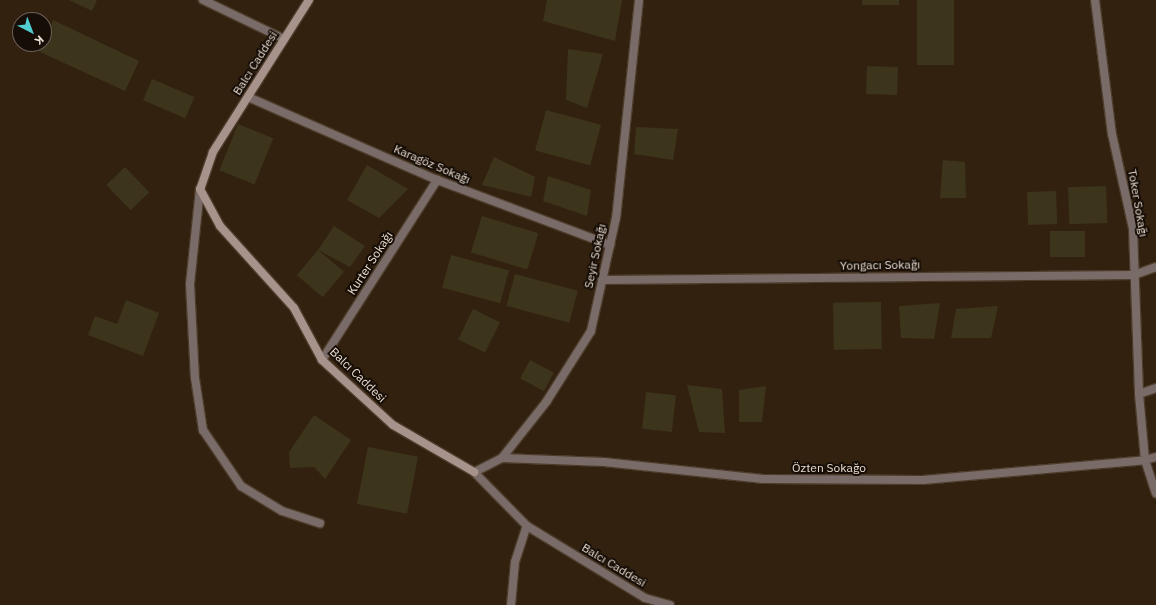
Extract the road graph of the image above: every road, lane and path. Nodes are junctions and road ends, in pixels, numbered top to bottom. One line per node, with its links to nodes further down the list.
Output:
1 (203, 0): 5 (street)
2 (309, 0): 5 (street, Balcı Caddesi)
3 (639, 0): 9 (street, Seyir Sokağı)
4 (1095, 0): 11 (street, Toker Sokağı)
5 (284, 39): 6 (street, Balcı Caddesi)
6 (248, 97): 7 (street, Karagöz Sokağı); 8 (street, Balcı Caddesi)
7 (437, 180): 9 (street, Karagöz Sokağı); 13 (street, Kurter Sokağı)
8 (200, 189): 13 (street, Balcı Caddesi); 21 (street)
9 (610, 245): 12 (street, Seyir Sokağı)
10 (1156, 268): 11 (street, Yongacı Sokağı)
11 (1134, 275): 12 (street, Yongacı Sokağı); 15 (street, Toker Sokağı)
12 (602, 280): 17 (street, Seyir Sokağı)
13 (322, 360): 19 (street, Balcı Caddesi)
14 (1156, 388): 15 (street)
15 (1139, 394): 18 (street, Toker Sokağı)
16 (1156, 457): 18 (street, Özten Sokağo)
17 (502, 458): 18 (street, Özten Sokağo); 19 (street, Seyir Sokağı)
18 (1145, 460): 20 (street, Toker Sokağı)
19 (474, 472): 22 (street, Balcı Caddesi)
20 (1156, 493)
21 (320, 523)
22 (527, 526): 23 (street); 24 (street, Balcı Caddesi)
23 (511, 605)
24 (670, 605)

